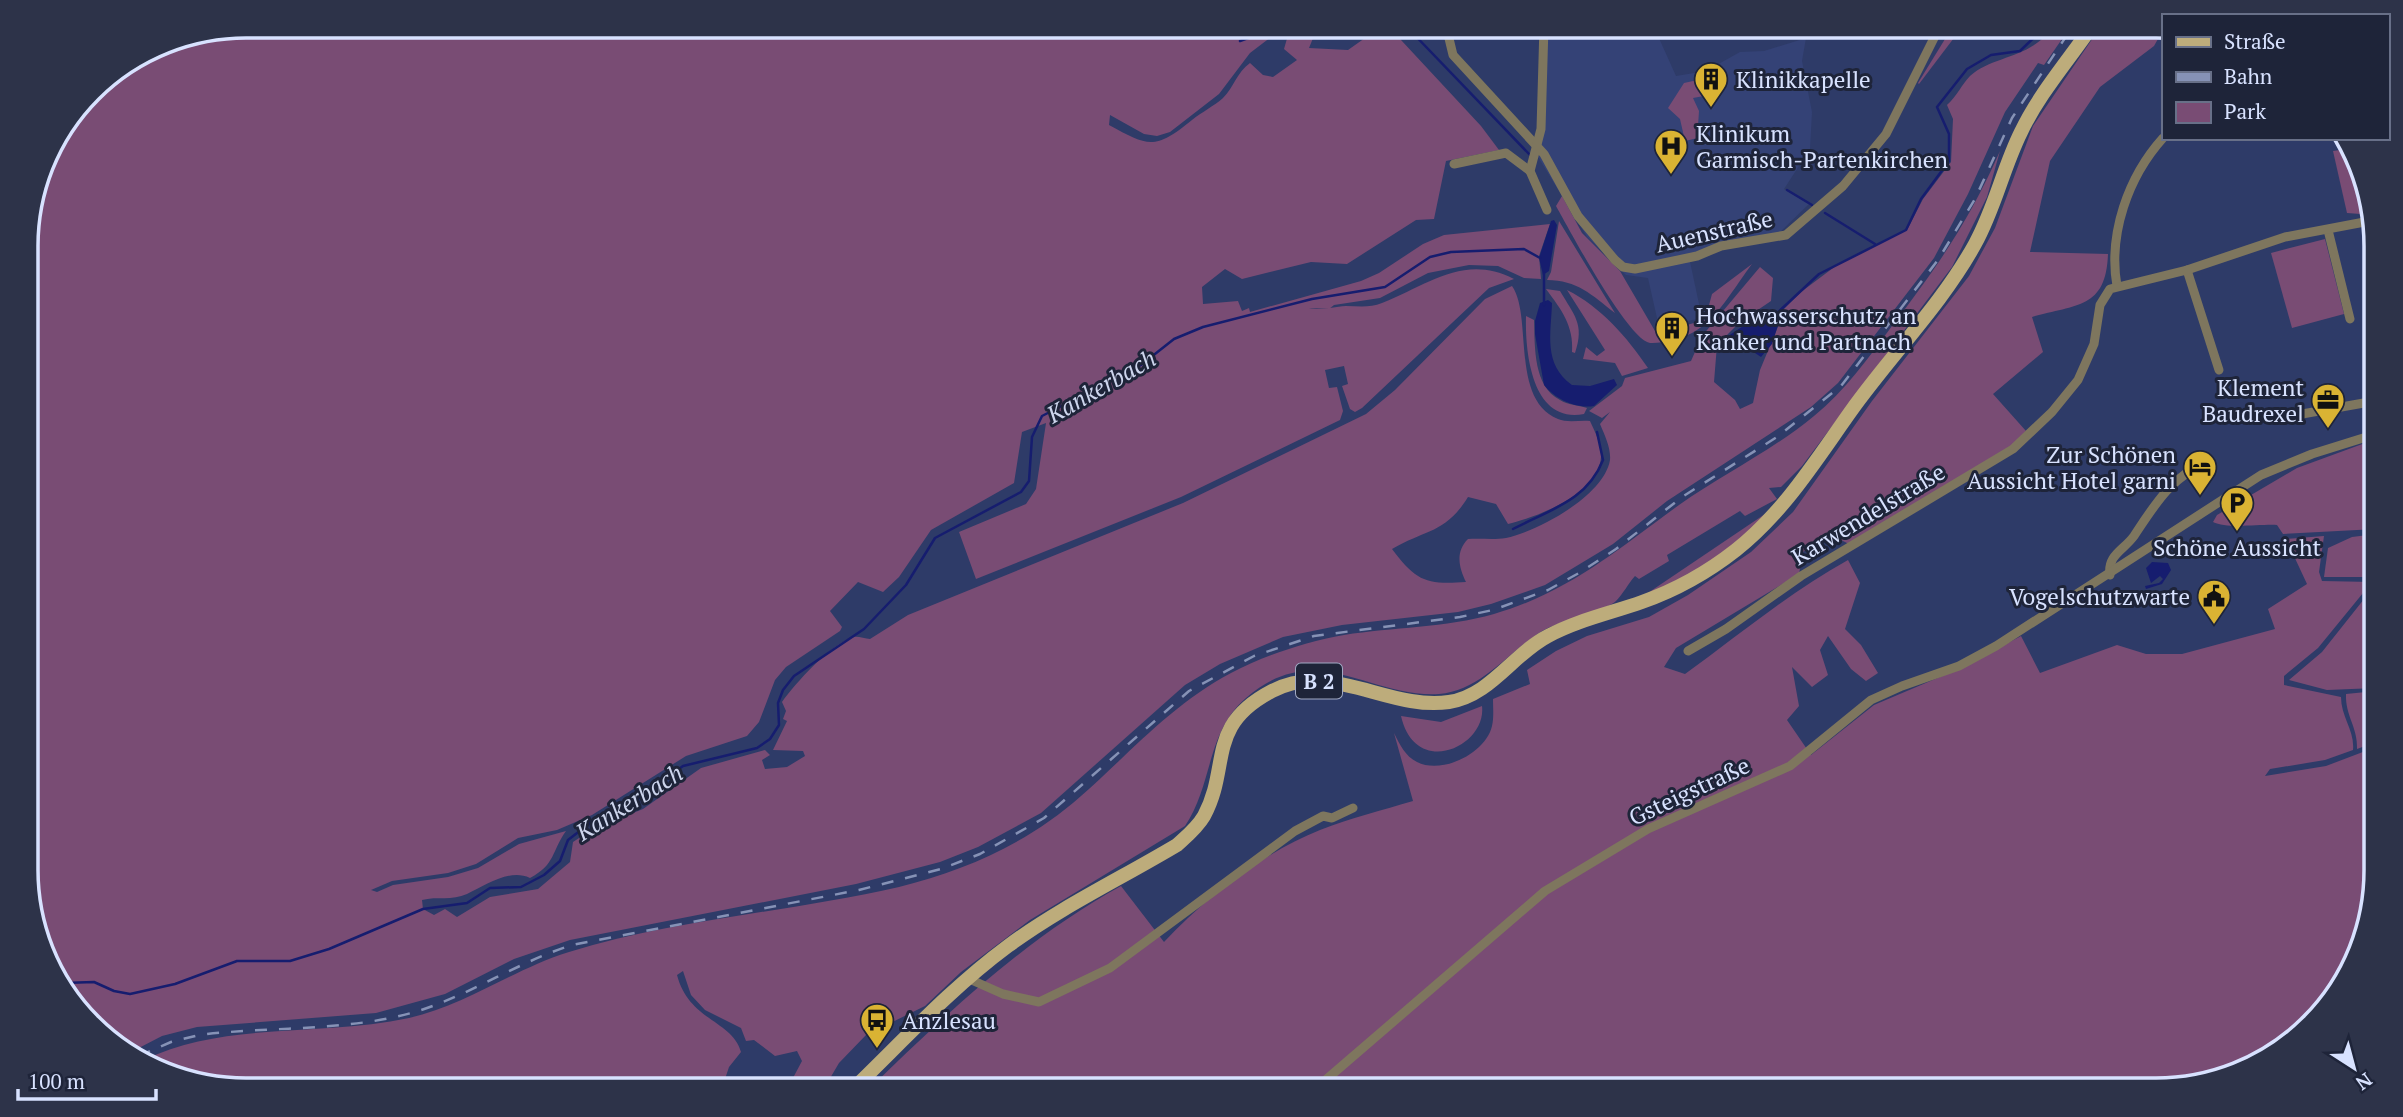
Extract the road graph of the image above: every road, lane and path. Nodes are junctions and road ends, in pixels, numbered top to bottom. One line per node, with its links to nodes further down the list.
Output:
1 (1450, 39): 6 (street)
2 (1544, 39): 6 (street)
3 (1934, 39): 6 (street, Auenstraße)
4 (2083, 39): 23 (main road, B 2)
5 (2162, 139): 13 (street)
6 (1536, 148): 8 (street)
7 (1454, 164): 8 (street)
8 (1530, 168): 9 (street)
9 (1547, 210)
10 (2363, 223): 11 (street)
11 (2328, 230): 12 (street); 14 (street)
12 (2187, 270): 13 (street); 15 (street)
13 (2116, 286): 21 (street, Karwendelstraße)
14 (2350, 319)
15 (2218, 370)
16 (2364, 403): 17 (street)
17 (2280, 418)
18 (2364, 437): 20 (street, Gsteigstraße)
19 (2210, 460): 20 (street)
20 (2110, 575): 25 (street, Gsteigstraße)
21 (1688, 651)
22 (1353, 808): 23 (street)
23 (967, 978): 24 (main road, B 2)
24 (864, 1078)
25 (1328, 1078)

